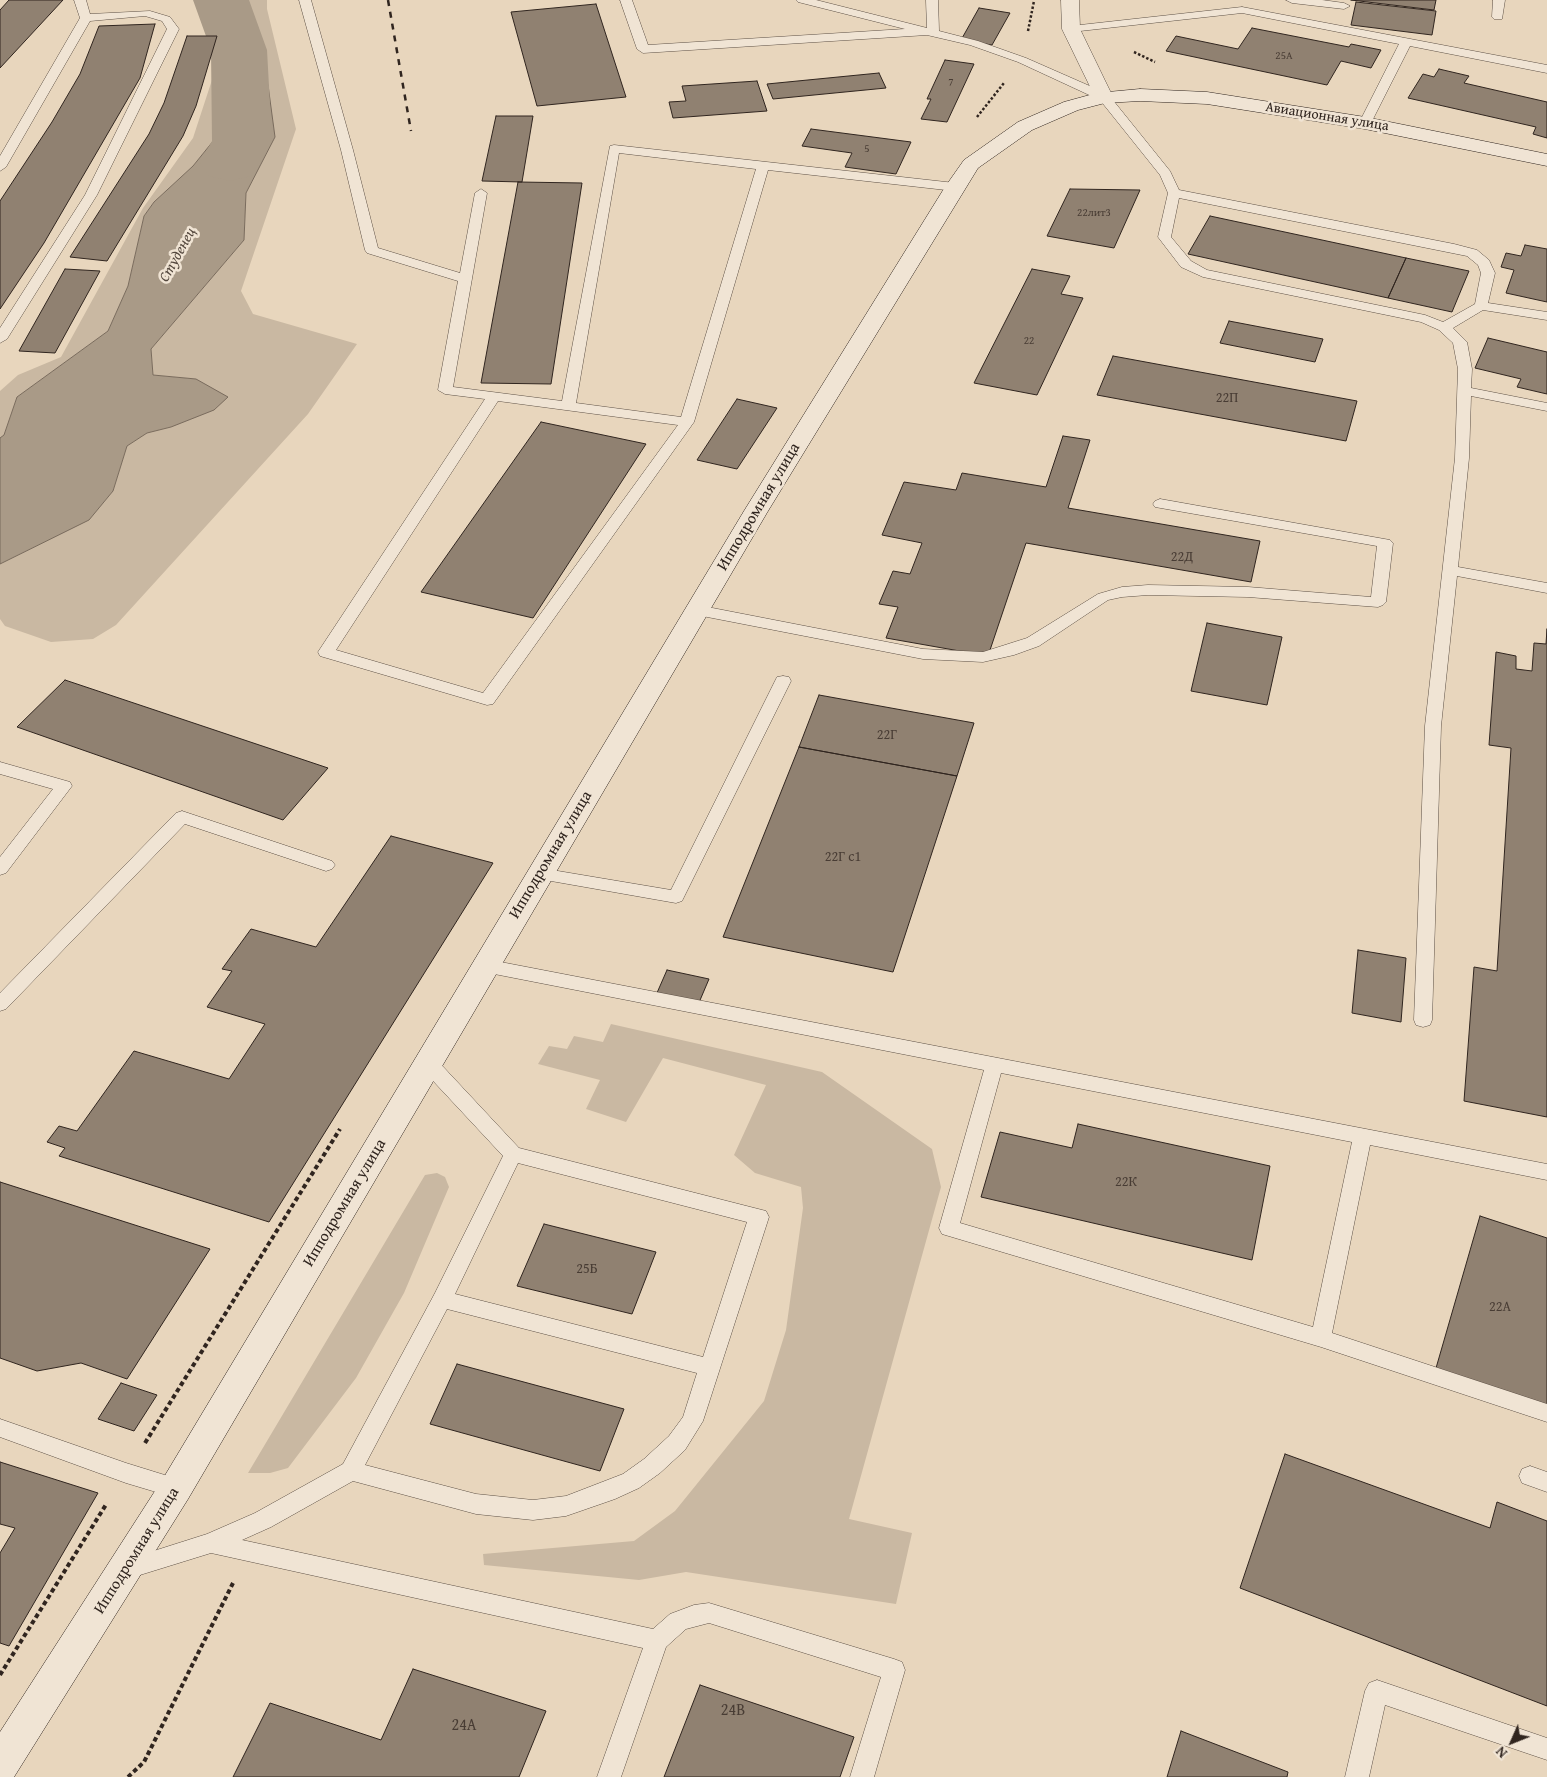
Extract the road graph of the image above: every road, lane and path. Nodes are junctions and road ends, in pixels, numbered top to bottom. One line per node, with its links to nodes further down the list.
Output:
1 (80, 0): 11 (lane)
2 (305, 0): 24 (lane)
3 (626, 0): 13 (lane)
4 (802, 0): 13 (lane)
5 (932, 0): 13 (lane)
6 (1070, 0): 12 (main road)
7 (1292, 0): 9 (lane)
8 (1499, 0): 10 (lane)
9 (1344, 6)
10 (1498, 17)
11 (86, 18): 20 (lane); 28 (lane)
12 (1071, 28): 14 (lane); 16 (main road)
13 (933, 31): 16 (lane)
14 (1406, 42): 15 (lane); 17 (lane)
15 (1547, 69)
16 (1104, 97): 17 (main road, Авиационная улица); 21 (main road, Ипподромная улица); 23 (lane)
17 (1365, 123): 18 (main road, Авиационная улица)
18 (1547, 160)
19 (763, 165): 21 (lane); 31 (lane); 33 (lane)
20 (0, 167)
21 (955, 187): 37 (main road, Ипподромная улица)
22 (480, 193): 24 (lane)
23 (1174, 193): 25 (lane); 27 (lane)
24 (466, 279): 30 (lane)
25 (1481, 306): 26 (lane); 27 (lane)
26 (1547, 316)
27 (1444, 327): 29 (lane)
28 (0, 338)
29 (1465, 390): 32 (lane); 35 (lane)
30 (494, 396): 31 (lane); 33 (lane)
31 (569, 404): 33 (lane)
32 (1547, 407)
33 (688, 422)
34 (1160, 504): 37 (lane)
35 (1449, 570): 36 (lane); 45 (lane)
36 (1547, 588)
37 (697, 610): 42 (main road, Ипподромная улица)
38 (783, 681): 42 (lane)
39 (0, 768): 41 (lane)
40 (326, 865): 44 (lane)
41 (0, 869)
42 (540, 874): 43 (main road, Ипподромная улица)
43 (485, 966): 46 (main road, Ипподромная улица); 47 (lane)
44 (0, 1004)
45 (1422, 1020)
46 (428, 1063): 49 (lane); 57 (main road, Ипподромная улица)
47 (994, 1066): 48 (lane); 52 (lane)
48 (1362, 1135): 50 (lane); 52 (lane)
49 (513, 1154): 51 (lane); 53 (lane)
50 (1547, 1172)
51 (442, 1299): 53 (lane); 56 (lane)
52 (1321, 1338): 54 (lane)
53 (709, 1367): 56 (lane)
54 (1547, 1413)
55 (0, 1428): 57 (lane)
56 (351, 1471): 58 (lane)
57 (176, 1488): 60 (main road, Ипподромная улица)
58 (211, 1543): 59 (lane); 60 (lane)
59 (249, 1551): 61 (lane); 64 (path)
60 (126, 1569): 63 (main road, Ипподромная улица)
61 (657, 1640): 65 (lane); 66 (lane)
62 (1547, 1749): 67 (lane)
63 (0, 1765)
64 (128, 1777)
65 (609, 1777)
66 (862, 1777)
67 (1357, 1777)

